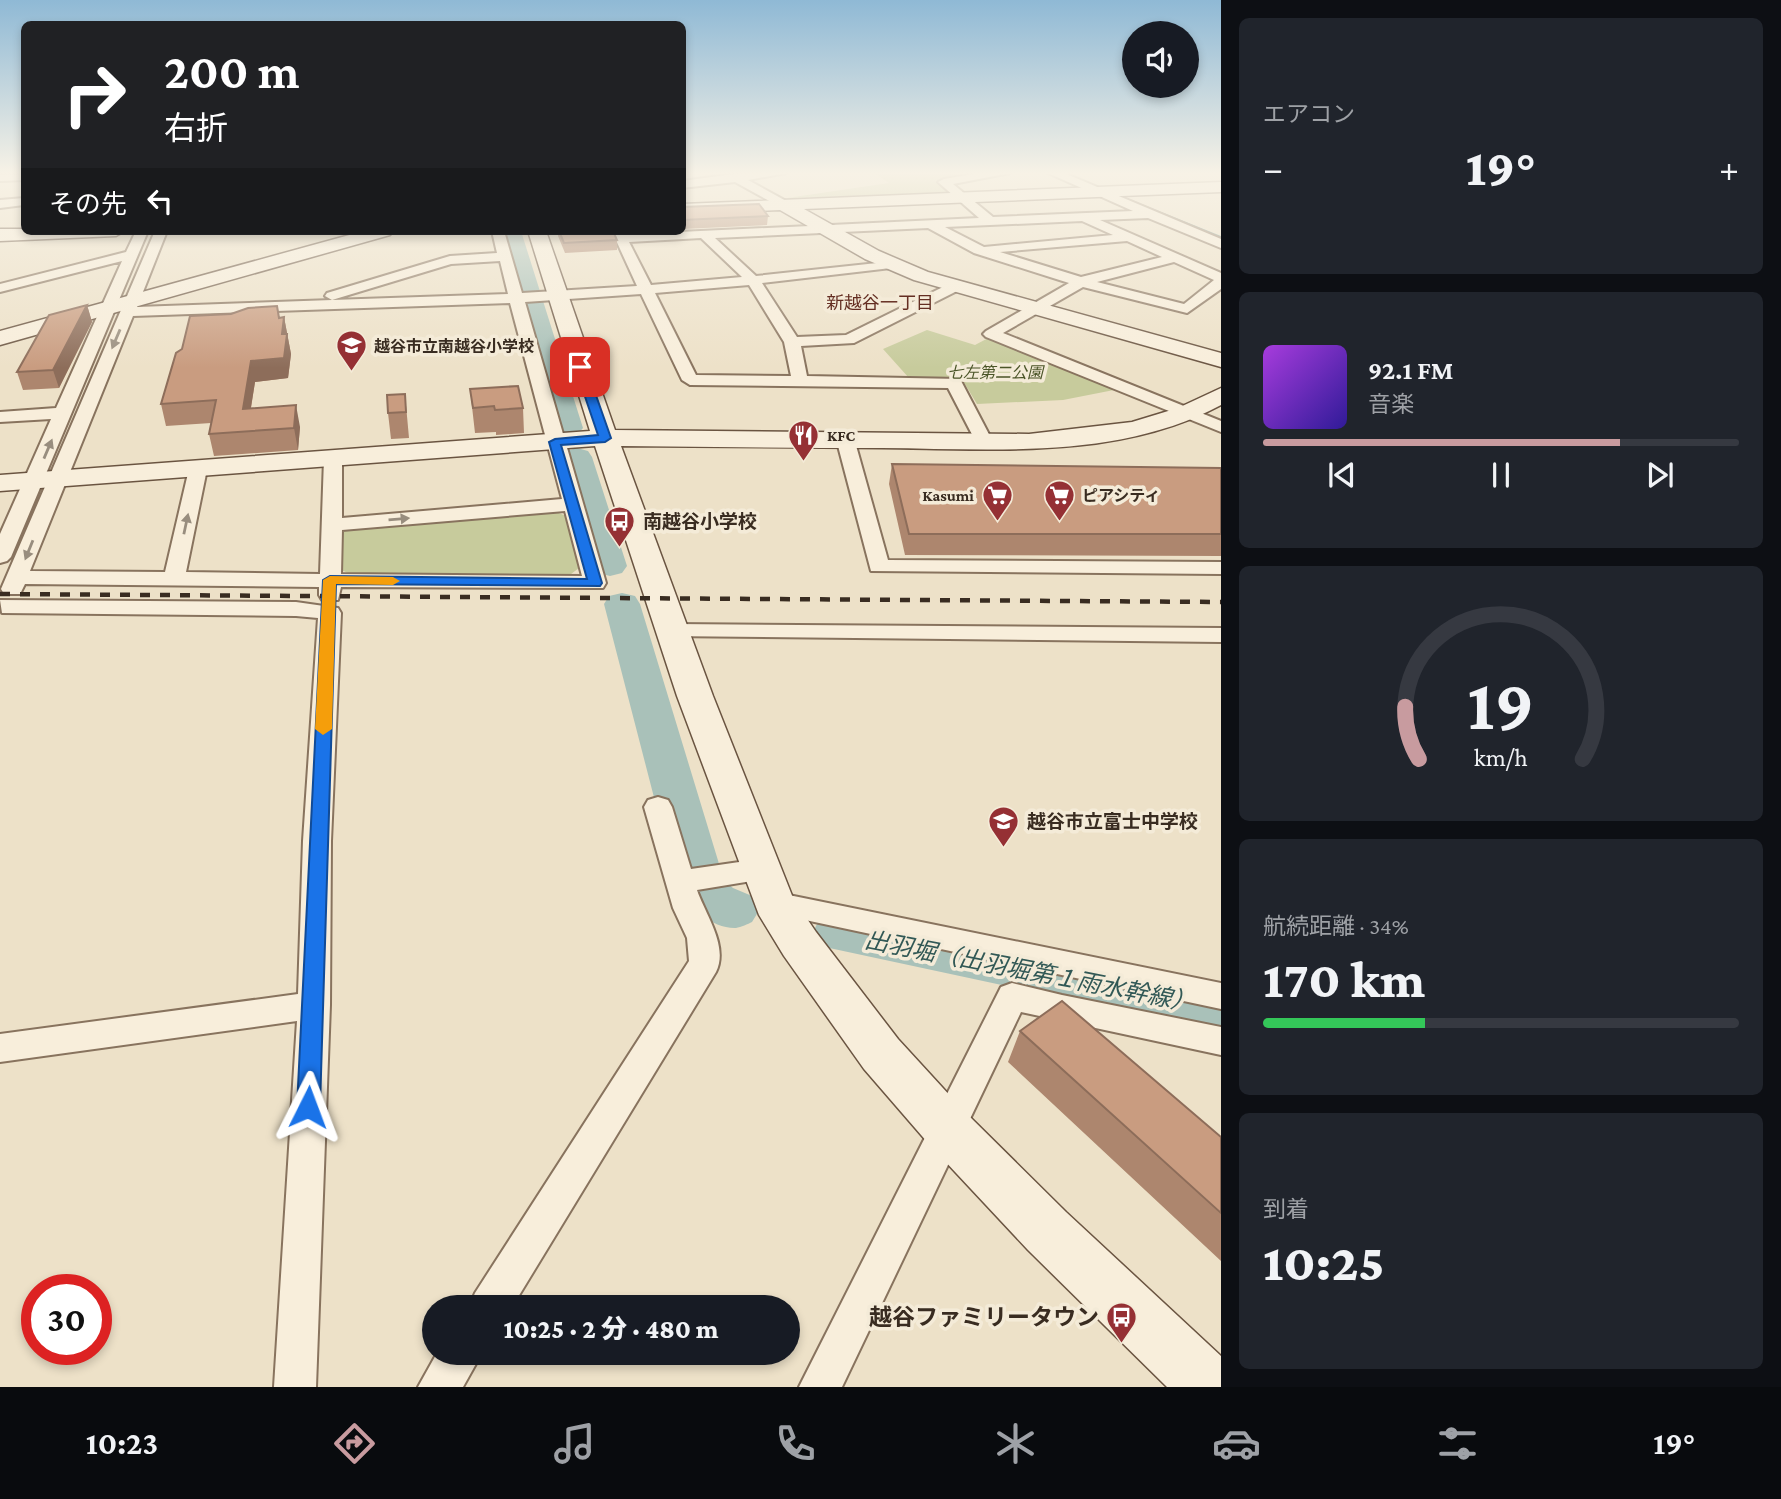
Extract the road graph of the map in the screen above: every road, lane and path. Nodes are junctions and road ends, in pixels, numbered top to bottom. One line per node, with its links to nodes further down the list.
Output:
1 (139, 238): 12 (street)
2 (158, 238): 27 (street)
3 (361, 238): 27 (street)
4 (500, 238): 13 (street)
5 (539, 238): 24 (street)
6 (627, 238): 23 (street)
7 (708, 238): 18 (street)
8 (843, 238): 15 (street)
9 (956, 238): 11 (street)
10 (1129, 238): 11 (street); 14 (street)
11 (979, 250): 20 (street)
12 (130, 255): 16 (street); 27 (street)
13 (504, 257): 25 (street); 26 (street)
14 (1174, 258): 19 (street); 20 (street)
15 (891, 264): 18 (street); 21 (street)
16 (54, 274): 17 (street); 22 (street)
17 (0, 275)
18 (753, 280): 23 (street); 30 (street)
19 (1221, 280): 20 (street)
20 (1081, 282): 28 (street)
21 (954, 287): 28 (street); 30 (street)
22 (0, 288)
23 (645, 289): 24 (street); 32 (street)
24 (556, 295): 25 (street); 38 (street)
25 (515, 298): 26 (street); 39 (street)
26 (318, 305): 27 (street)
27 (123, 307): 29 (street); 34 (street); 44 (street, one-way to 44)
28 (1035, 309): 31 (street); 35 (street)
29 (0, 338)
30 (792, 342): 32 (street)
31 (1221, 360)
32 (800, 381): 41 (street)
33 (1221, 395): 35 (street)
34 (63, 413): 36 (street); 44 (street, one-way to 34)
35 (1187, 413): 37 (street); 41 (street)
36 (0, 417)
37 (1221, 427)
38 (605, 438): 39 (street); 40 (street); 55 (street)
39 (555, 442): 42 (street); 46 (street)
40 (846, 442): 41 (street); 49 (street)
41 (985, 442)
42 (333, 459): 43 (street); 47 (street)
43 (198, 469): 44 (street); 51 (street, one-way to 43)
44 (46, 480): 45 (street); 48 (street); 50 (street, one-way to 50)
45 (0, 483)
46 (573, 504): 47 (street, one-way to 46); 52 (street)
47 (331, 524): 52 (street)
48 (0, 556)
49 (1221, 568)
50 (18, 577): 51 (street); 53 (street)
51 (174, 579): 52 (street)
52 (330, 580): 54 (street)
53 (1, 607): 54 (street)
54 (330, 613): 62 (street)
55 (673, 631): 56 (street); 58 (street)
56 (1221, 635)
57 (658, 807): 59 (street)
58 (760, 870): 59 (street); 60 (street)
59 (680, 881): 68 (street)
60 (784, 918): 61 (street); 67 (street)
61 (1221, 996)
62 (314, 1005): 65 (street); 70 (street)
63 (1062, 1009): 64 (street); 66 (street); 67 (street)
64 (1221, 1041)
65 (0, 1048)
66 (1112, 1052)
67 (946, 1127): 72 (street); 73 (street)
68 (497, 1295)
69 (453, 1365): 71 (street)
70 (295, 1387)
71 (439, 1387)
72 (820, 1387)
73 (1210, 1387)

